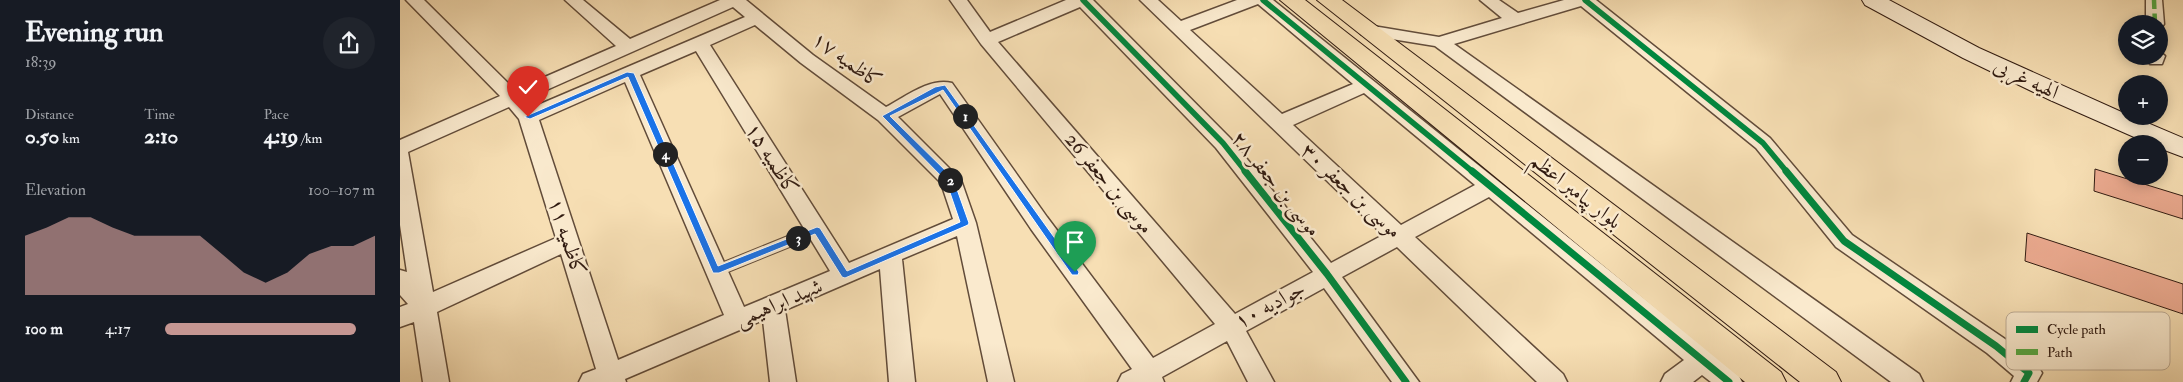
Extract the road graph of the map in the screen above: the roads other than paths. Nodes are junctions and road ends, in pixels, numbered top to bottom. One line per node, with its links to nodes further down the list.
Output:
1 (414, 0): 27 (street, کاظمیه ۱۱)
2 (573, 0): 24 (street)
3 (735, 0): 17 (street, کاظمیه ۱۷); 24 (street)
4 (958, 0): 21 (street, موسی بن جعفر 26)
5 (1082, 0): 21 (street, موسی بن جعفر ۲۸); 42 (street, موسی بن جعفر ۲۸)
6 (1148, 0): 19 (street, موسی بن جعفر ۳۰)
7 (1252, 0): 19 (street)
8 (1263, 0): 26 (street)
9 (1291, 0): 64 (main road, بلوار پیامبر اعظم)
10 (1328, 0): 20 (main road, بلوار پیامبر اعظم)
11 (1488, 0): 18 (street)
12 (1584, 0): 18 (street); 50 (street)
13 (1873, 0): 33 (street, الهیه غربی)
14 (1892, 0): 31 (street, الهیه غربی)
15 (2154, 0): 16 (street)
16 (2155, 15)
17 (757, 18): 23 (street); 28 (street, کاظمیه ۱۷)
18 (1517, 21): 22 (street)
19 (1178, 28): 30 (street, موسی بن جعفر ۳۰)
20 (1367, 30): 22 (street); 65 (main road, بلوار پیامبر اعظم)
21 (988, 40): 49 (street, موسی بن جعفر 26)
22 (1440, 42): 66 (street)
23 (700, 43): 25 (street); 37 (street, کاظمیه ۱۵)
24 (628, 47): 27 (street)
25 (630, 73): 29 (street); 41 (street)
26 (1366, 85): 30 (street); 35 (street)
27 (512, 98): 29 (street, کاظمیه ۱۱); 32 (street)
28 (885, 116): 36 (street, کاظمیه ۱۷); 53 (street)
29 (528, 117): 39 (street, کاظمیه ۱۱)
30 (1280, 123): 38 (street, موسی بن جعفر ۳۰)
31 (2183, 140)
32 (400, 148)
33 (2183, 148)
34 (400, 156): 46 (street)
35 (1489, 187): 38 (street, جوادیه ۱۰); 51 (street)
36 (965, 223): 40 (street, شهید ابراهیمی); 58 (street)
37 (817, 230): 41 (lane); 43 (street, کاظمیه ۱۵)
38 (1398, 235): 42 (street, جوادیه ۱۰); 61 (street, موسی بن جعفر ۳۰)
39 (569, 241): 46 (street); 54 (street, کاظمیه ۱۱)
40 (890, 256): 43 (street, شهید ابراهیمی); 57 (street)
41 (716, 271): 48 (street)
42 (1327, 274): 49 (street, جوادیه ۱۰); 60 (street, موسی بن جعفر ۲۸)
43 (845, 275): 45 (street, شهید ابراهیمی)
44 (400, 279): 46 (street)
45 (773, 306): 48 (street, شهید ابراهیمی); 56 (street)
46 (424, 307): 47 (street); 55 (street)
47 (400, 318)
48 (738, 321): 54 (street, شهید ابراهیمی)
49 (1231, 326): 53 (street, جوادیه ۱۰); 59 (street, موسی بن جعفر 26)
50 (2006, 354)
51 (1703, 360): 62 (street); 63 (street)
52 (2026, 370): 67 (street)
53 (1143, 378)
54 (605, 379)
55 (436, 382)
56 (783, 382)
57 (902, 382)
58 (1001, 382)
59 (1261, 382)
60 (1406, 382)
61 (1554, 382)
62 (1674, 382)
63 (1729, 382)
64 (1769, 382)
65 (1824, 382)
66 (1910, 382)
67 (2024, 382)

